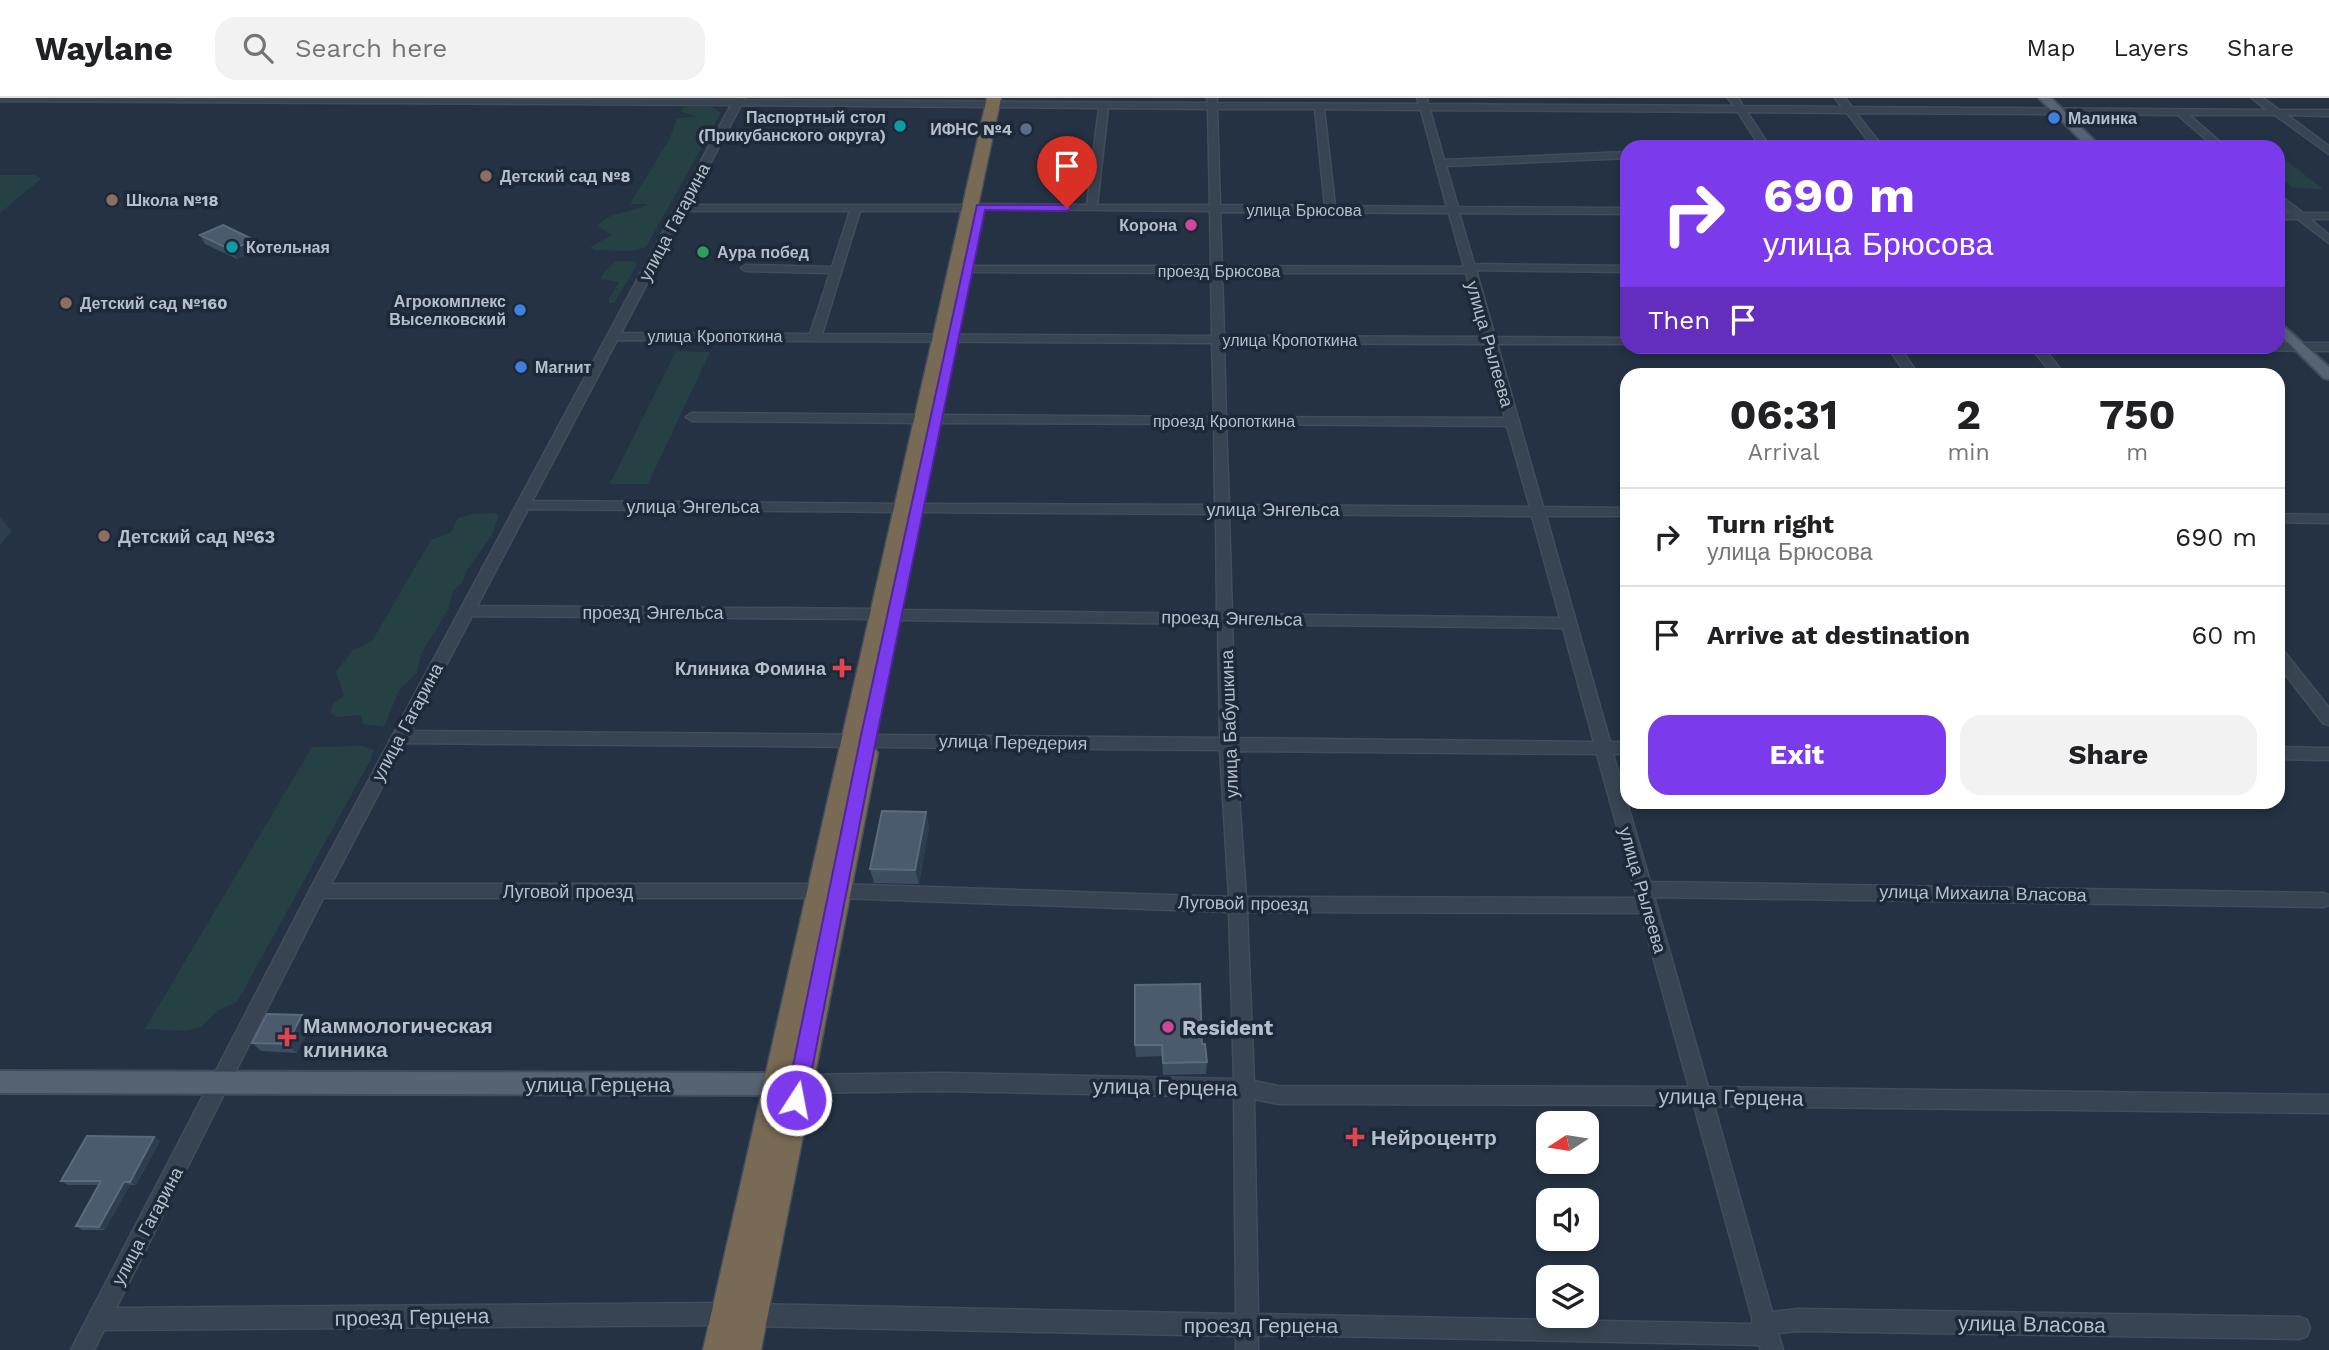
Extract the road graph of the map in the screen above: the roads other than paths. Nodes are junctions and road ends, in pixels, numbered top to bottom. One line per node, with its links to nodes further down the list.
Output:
1 (0, 98): 6 (street)
2 (1733, 98): 14 (street)
3 (1839, 98): 15 (street)
4 (2045, 98): 16 (main road)
5 (2257, 98): 18 (street)
6 (227, 99): 7 (street)
7 (486, 100): 8 (street)
8 (738, 101): 9 (street); 28 (street, улица Гагарина)
9 (999, 102): 12 (street); 30 (highway)
10 (1212, 102): 12 (street); 13 (street); 33 (street, улица Бабушкина)
11 (1423, 102): 13 (street); 14 (street); 26 (street, улица Рылеева)
12 (1104, 105): 31 (street)
13 (1319, 106): 32 (street)
14 (1742, 111): 15 (street); 20 (street)
15 (1850, 111): 16 (street); 21 (street)
16 (2059, 111): 17 (street); 22 (main road)
17 (2179, 111): 18 (street); 23 (street)
18 (2277, 113): 19 (street); 24 (street)
19 (2329, 113)
20 (1761, 140)
21 (1873, 140)
22 (2088, 140)
23 (2213, 140)
24 (2329, 151)
25 (1620, 155): 26 (street)
26 (1440, 163): 34 (street, улица Рылеева)
27 (2285, 203): 37 (street)
28 (681, 208): 29 (street, улица Брюсова); 47 (street, улица Гагарина)
29 (856, 208): 30 (street, улица Брюсова); 44 (street)
30 (975, 208): 31 (street, улица Брюсова); 42 (highway); 49 (highway)
31 (1092, 208): 33 (street, улица Брюсова)
32 (1330, 209): 33 (street, улица Брюсова); 34 (street, улица Брюсова)
33 (1214, 210): 45 (street, улица Бабушкина)
34 (1453, 210): 35 (street, улица Брюсова); 40 (street, улица Рылеева)
35 (1620, 211)
36 (2285, 216): 37 (street)
37 (2301, 216): 38 (street); 39 (street)
38 (2329, 216)
39 (2329, 240)
40 (1469, 267): 43 (street, улица Рылеева); 45 (street, проезд Брюсова); 51 (street, улица Рылеева)
41 (746, 268): 44 (street)
42 (968, 269): 45 (street, проезд Брюсова); 49 (highway)
43 (1620, 269)
44 (835, 270): 48 (street)
45 (1216, 272): 50 (street, улица Бабушкина)
46 (2285, 332): 54 (main road)
47 (613, 336): 48 (street, улица Кропоткина); 63 (street, улица Гагарина)
48 (815, 337): 49 (street, улица Кропоткина)
49 (949, 338): 50 (street, улица Кропоткина); 60 (highway)
50 (1218, 339): 51 (street, улица Кропоткина); 61 (street, улица Бабушкина)
51 (1489, 341): 52 (street, улица Кропоткина); 62 (street, улица Рылеева)
52 (1620, 341)
53 (2285, 347): 54 (street)
54 (2301, 347): 55 (street); 58 (main road)
55 (2329, 347)
56 (2042, 354): 57 (street)
57 (2053, 368)
58 (2329, 375)
59 (692, 417): 60 (street, проезд Кропоткина)
60 (931, 419): 61 (street, проезд Кропоткина); 64 (highway)
61 (1220, 421): 62 (street, проезд Кропоткина); 65 (street, улица Бабушкина)
62 (1512, 422): 66 (street, улица Рылеева)
63 (523, 505): 64 (street, улица Энгельса); 70 (street, улица Гагарина)
64 (911, 508): 65 (street, улица Энгельса); 71 (highway)
65 (1222, 508): 66 (street, улица Энгельса); 72 (street, улица Бабушкина)
66 (1537, 511): 67 (street, улица Энгельса); 73 (street, улица Рылеева)
67 (1620, 512)
68 (2285, 518): 69 (street)
69 (2329, 519)
70 (466, 611): 71 (street, проезд Энгельса); 76 (street, улица Гагарина)
71 (888, 614): 72 (street, проезд Энгельса); 77 (highway)
72 (1225, 618): 73 (street, проезд Энгельса); 78 (street, улица Бабушкина)
73 (1568, 623): 79 (street, улица Рылеева)
74 (2285, 663): 75 (street)
75 (2329, 719)
76 (399, 737): 77 (street, улица Передерия); 85 (street, улица Гагарина)
77 (861, 740): 78 (street, улица Передерия); 86 (highway)
78 (1227, 745): 79 (street, улица Передерия); 89 (street, улица Бабушкина)
79 (1603, 748): 80 (street, улица Передерия); 84 (street, улица Рылеева)
80 (1620, 748)
81 (2285, 753): 82 (street)
82 (2329, 754)
83 (1620, 809): 87 (street, улица Рылеева)
84 (1620, 809)
85 (318, 891): 86 (street, Луговой проезд); 91 (street, улица Гагарина)
86 (828, 891): 89 (street, Луговой проезд); 92 (highway)
87 (1645, 898): 88 (street, улица Михаила Власова); 89 (street, Луговой проезд); 94 (street, улица Рылеева)
88 (2323, 900)
89 (1238, 904): 93 (street, улица Бабушкина)
90 (0, 1082): 91 (main road, улица Герцена)
91 (218, 1084): 92 (main road, улица Герцена); 97 (street, улица Гагарина)
92 (788, 1084): 93 (street, улица Герцена); 96 (highway)
93 (1244, 1088): 94 (street, улица Герцена); 98 (street, улица Бабушкина)
94 (1701, 1096): 95 (street, улица Герцена); 99 (street, улица Рылеева)
95 (2329, 1104)
96 (740, 1314): 97 (street, проезд Герцена); 98 (street, проезд Герцена); 102 (highway); 103 (highway)
97 (98, 1320): 101 (street, улица Гагарина)
98 (1247, 1324): 99 (street, проезд Герцена); 104 (street, улица Бабушкина)
99 (1764, 1324): 100 (street, улица Власова); 105 (street, улица Рылеева)
100 (2299, 1328)
101 (82, 1350)
102 (719, 1350)
103 (745, 1350)
104 (1248, 1350)
105 (1772, 1350)

